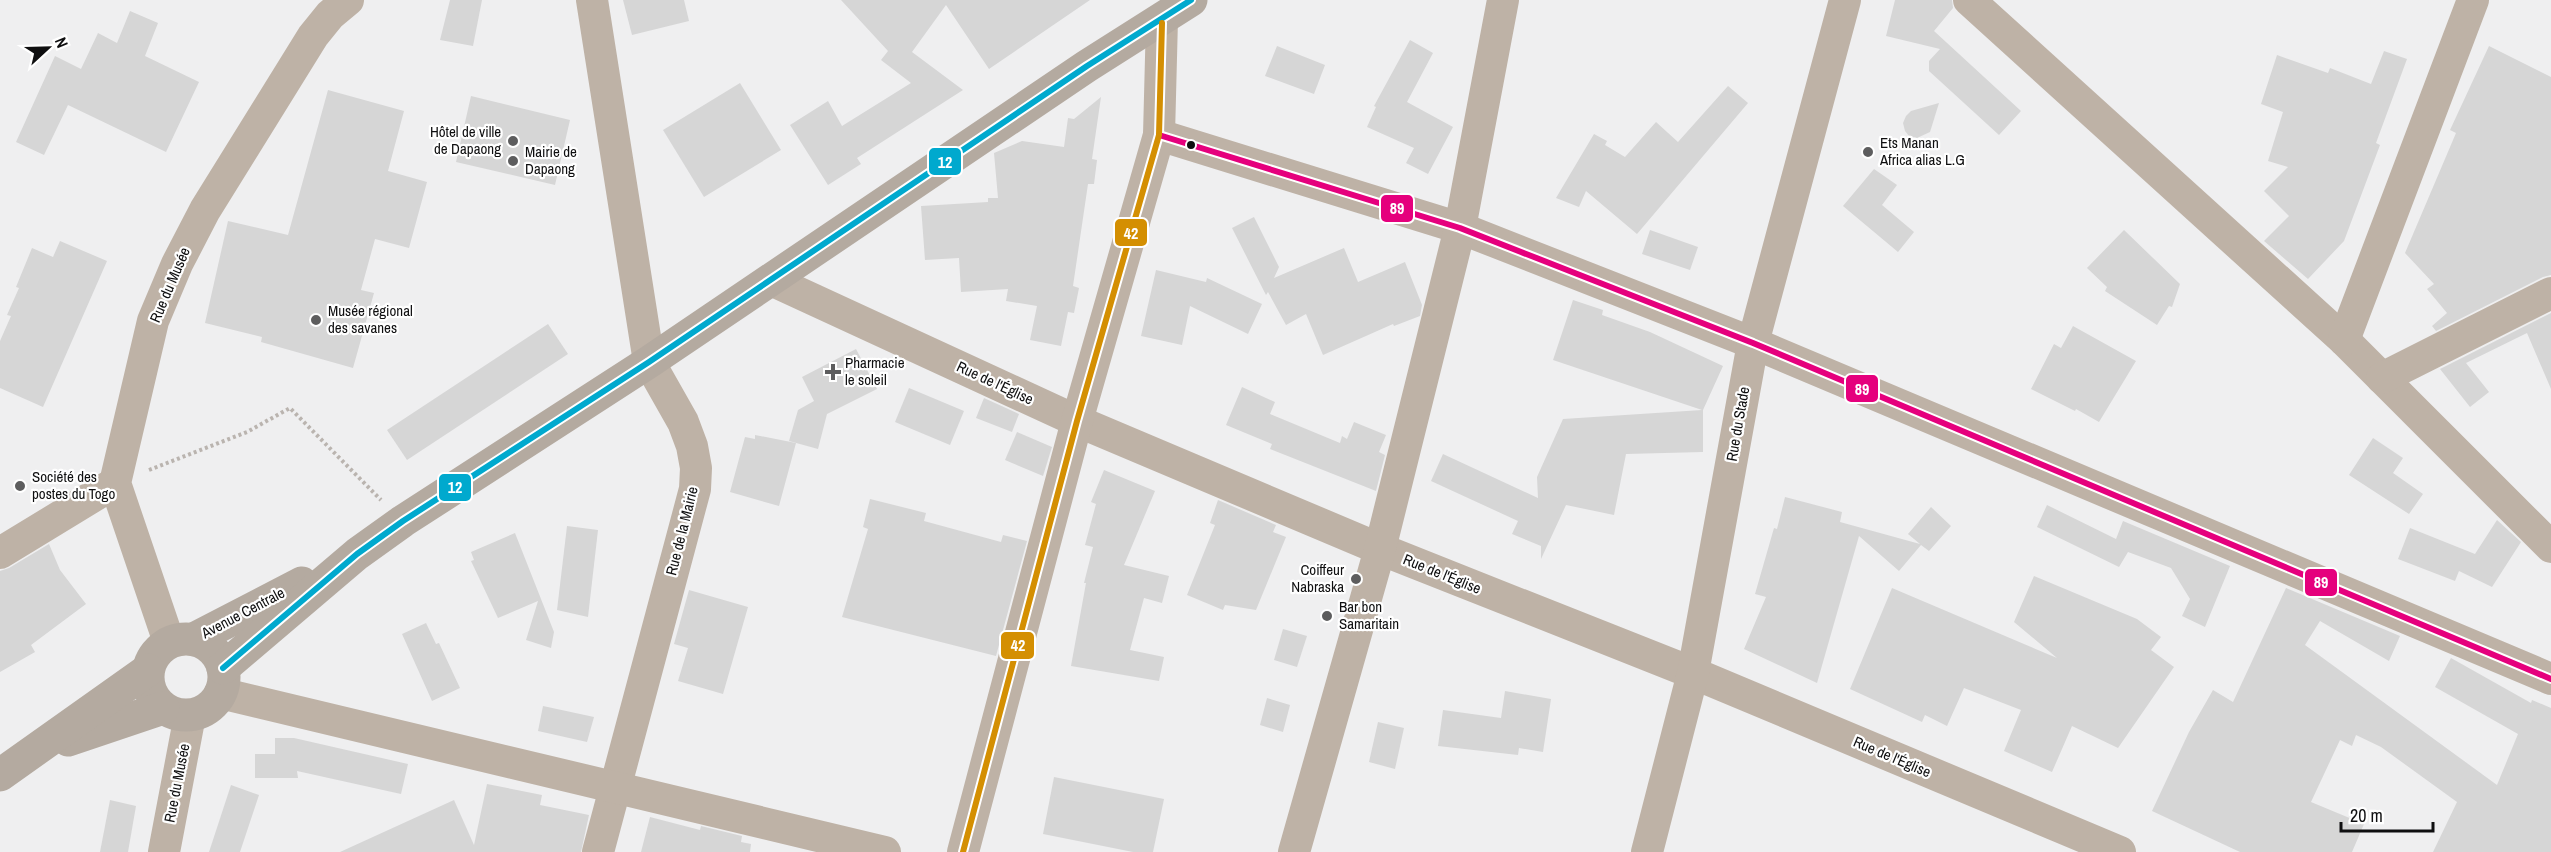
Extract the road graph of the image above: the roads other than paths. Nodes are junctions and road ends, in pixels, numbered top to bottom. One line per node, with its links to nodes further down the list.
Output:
1 (348, 0): 18 (street, Rue du Musée)
2 (592, 0): 15 (street, Rue de la Mairie)
3 (1191, 0): 8 (main road, Avenue Centrale)
4 (1503, 0): 10 (street)
5 (1845, 0): 14 (street, Rue du Stade)
6 (1969, 0): 13 (street)
7 (2473, 0): 13 (street)
8 (1162, 19): 9 (street); 11 (main road, Avenue Centrale)
9 (1159, 135): 10 (street); 17 (street)
10 (1460, 228): 14 (street); 20 (street)
11 (771, 280): 15 (main road, Avenue Centrale); 17 (street, Rue de l'Église)
12 (2551, 293): 16 (street)
13 (2344, 340): 16 (street)
14 (1753, 343): 25 (street, Rue du Stade); 26 (street)
15 (649, 362): 22 (main road, Avenue Centrale); 31 (street, Rue de la Mairie)
16 (2382, 378): 19 (street)
17 (1077, 421): 20 (street, Rue de l'Église); 35 (street)
18 (115, 483): 21 (street); 23 (street)
19 (2551, 547)
20 (1380, 549): 25 (street, Rue de l'Église); 36 (street)
21 (0, 553)
22 (357, 554): 23 (main road, Avenue Centrale); 27 (main road, Avenue Centrale)
23 (181, 641): 24 (main road); 27 (main road)
24 (148, 670): 28 (main road); 29 (main road)
25 (1693, 673): 37 (street, Rue du Stade); 38 (street, Rue de l'Église)
26 (2551, 679)
27 (222, 680): 28 (main road); 31 (street)
28 (177, 711): 29 (main road); 32 (street, Rue du Musée)
29 (35, 751): 30 (main road)
30 (0, 775)
31 (615, 786): 33 (street, Rue de la Mairie); 34 (street)
32 (164, 852)
33 (598, 852)
34 (885, 852)
35 (963, 852)
36 (1294, 852)
37 (1647, 852)
38 (2120, 852)

